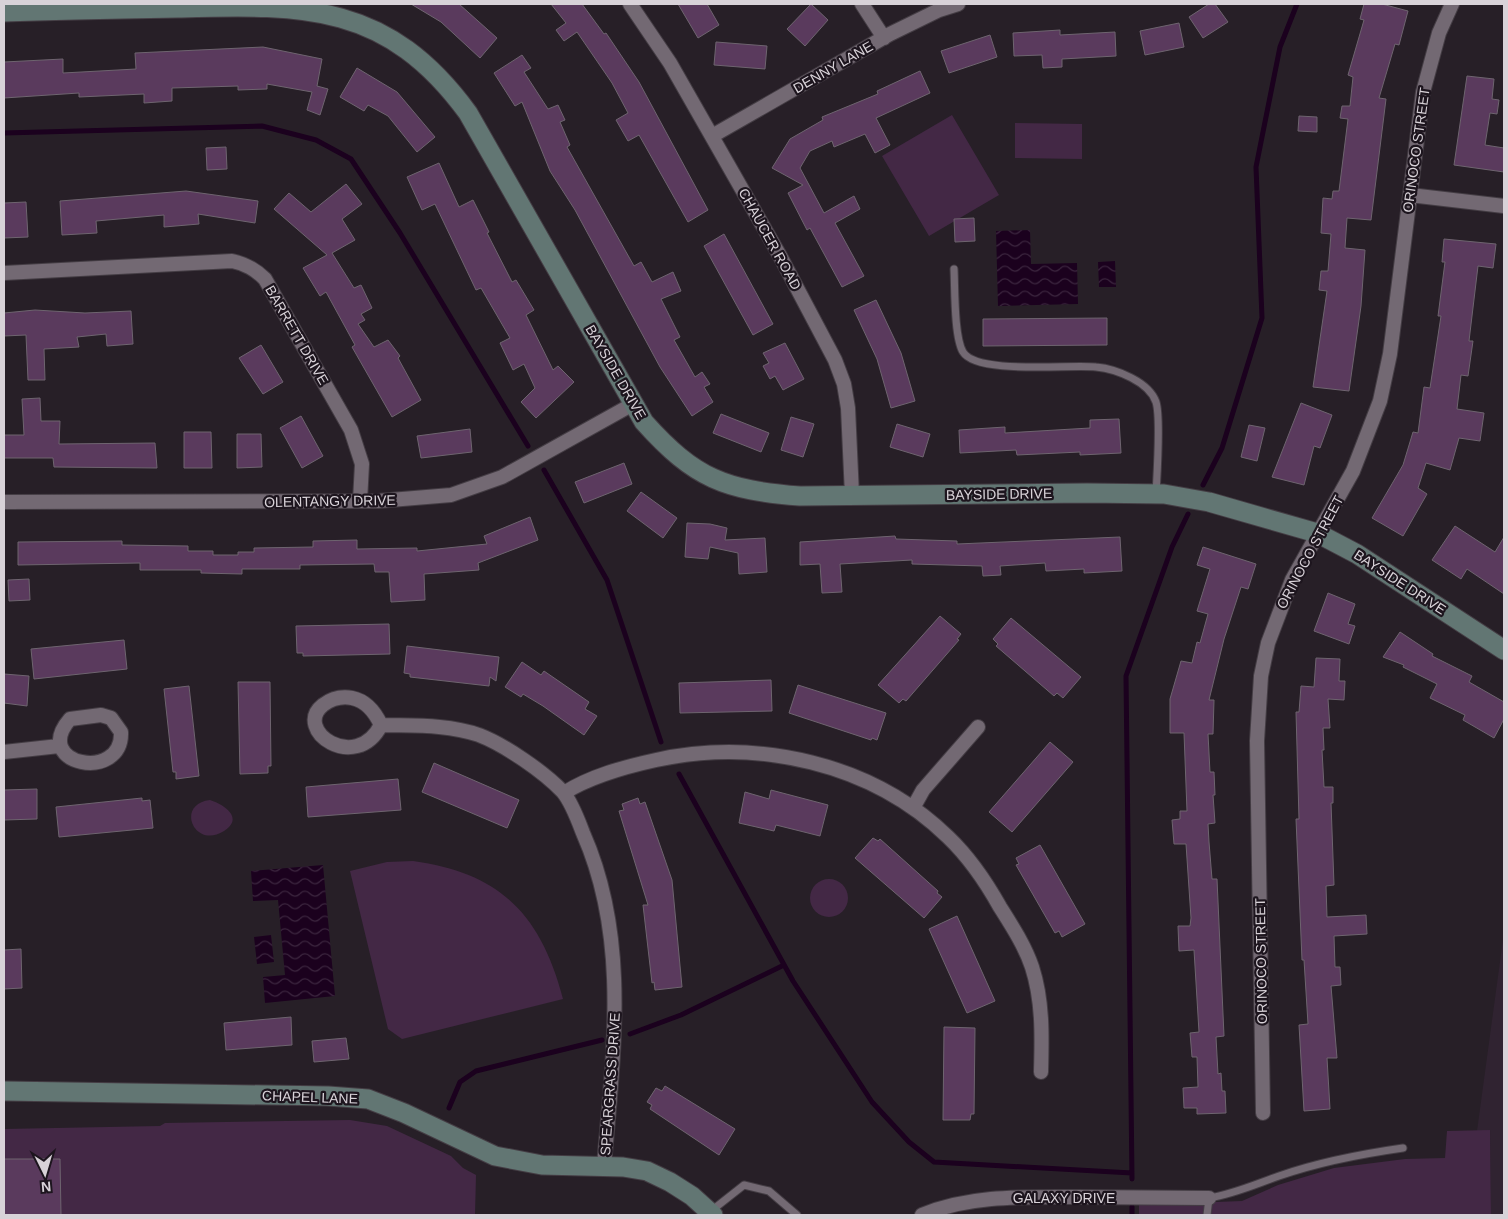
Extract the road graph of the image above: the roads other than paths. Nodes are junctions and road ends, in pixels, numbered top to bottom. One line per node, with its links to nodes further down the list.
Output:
1 (630, 4): 9 (street, CHAUCER ROAD)
2 (862, 4): 8 (street)
3 (958, 4): 8 (street, DENNY LANE)
4 (1452, 4): 10 (street, ORINOCO STREET)
5 (254, 5): 6 (street, BAYSIDE DRIVE); 14 (street, BAYSIDE DRIVE)
6 (54, 7): 7 (street, BAYSIDE DRIVE)
7 (4, 12)
8 (884, 38): 9 (street, DENNY LANE)
9 (712, 136): 16 (street, CHAUCER ROAD)
10 (1410, 195): 11 (street); 19 (street, ORINOCO STREET)
11 (1504, 206)
12 (954, 269): 15 (lane)
13 (4, 273): 17 (street, BARRETT DRIVE)
14 (633, 404): 16 (street, BAYSIDE DRIVE); 17 (street, OLENTANGY DRIVE)
15 (1156, 494): 16 (street, BAYSIDE DRIVE); 19 (street, BAYSIDE DRIVE)
16 (852, 496)
17 (360, 501): 18 (street, OLENTANGY DRIVE)
18 (4, 502)
19 (1317, 533): 20 (street, BAYSIDE DRIVE); 29 (street, ORINOCO STREET)
20 (1504, 650)
21 (381, 725): 21 (street); 25 (street, SPEARGRASS DRIVE)
22 (978, 727): 26 (street)
23 (59, 746): 23 (street); 24 (street)
24 (4, 752)
25 (564, 793): 26 (street); 31 (street, SPEARGRASS DRIVE)
26 (913, 808): 27 (street)
27 (1041, 1072)
28 (4, 1091): 31 (street, CHAPEL LANE)
29 (1263, 1113)
30 (1403, 1148): 32 (lane)
31 (604, 1166): 33 (street, CHAPEL LANE)
32 (1209, 1198): 35 (street, GALAXY DRIVE); 36 (lane)
33 (712, 1214): 34 (lane)
34 (797, 1215)
35 (922, 1215)
36 (1207, 1215)

